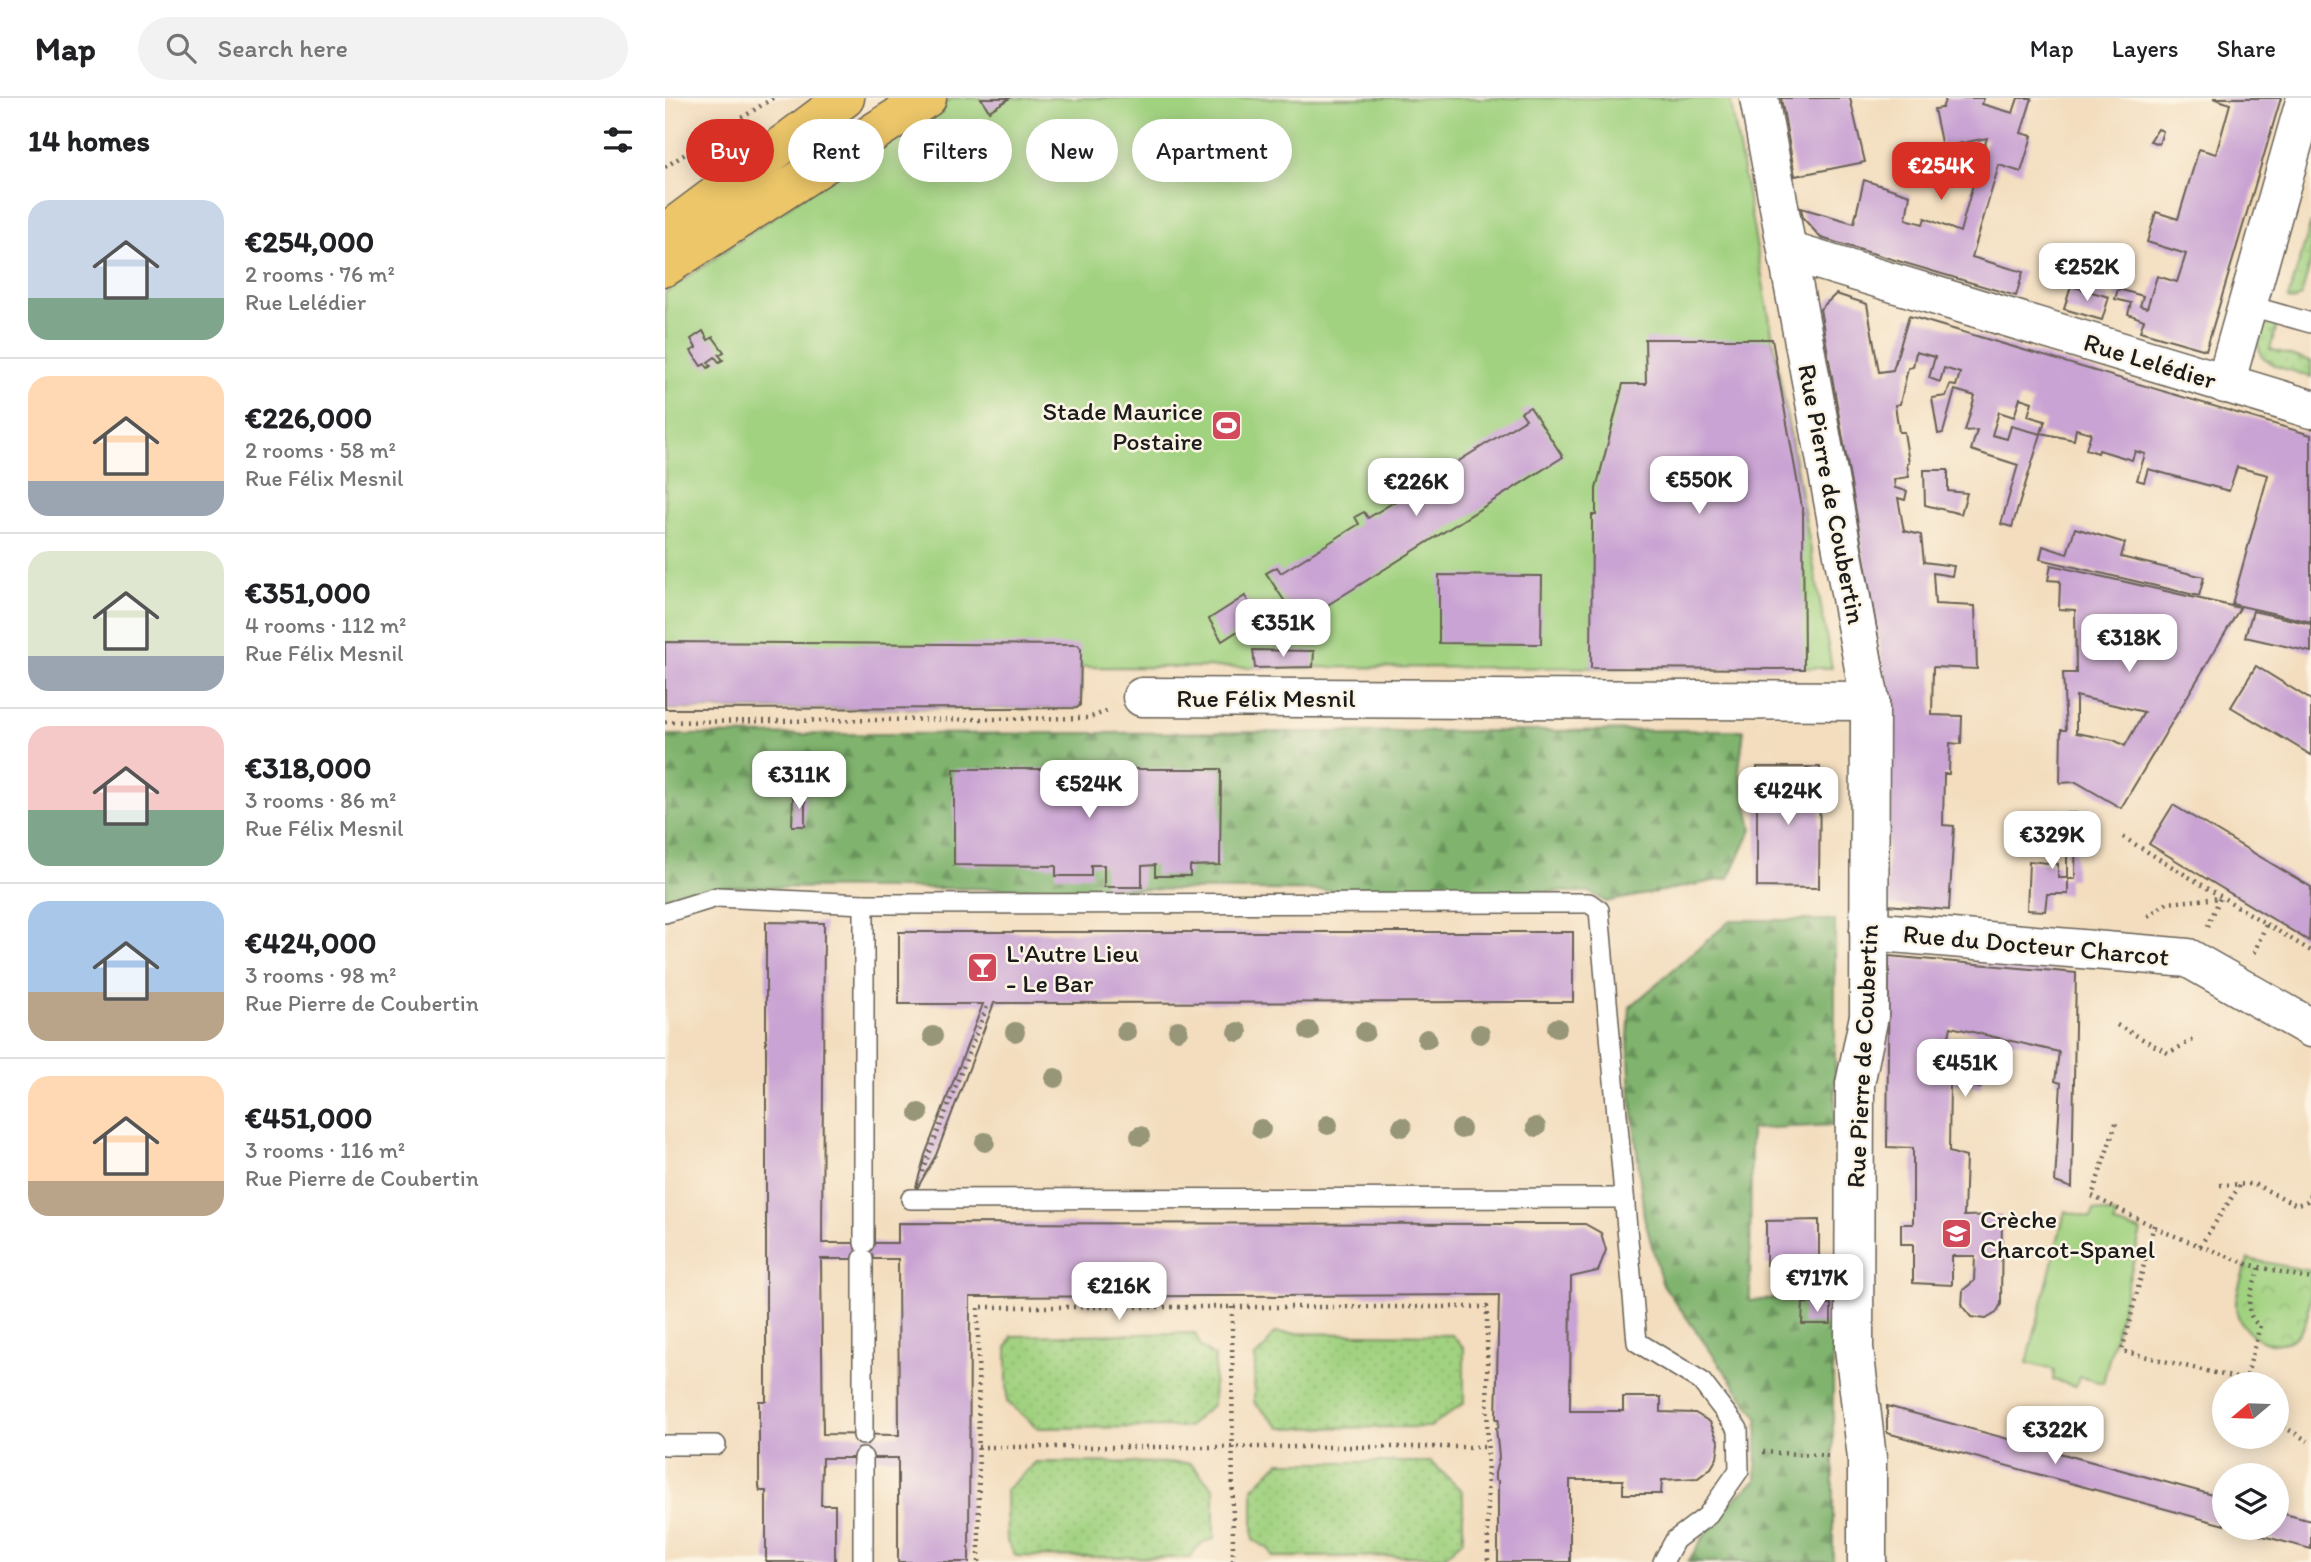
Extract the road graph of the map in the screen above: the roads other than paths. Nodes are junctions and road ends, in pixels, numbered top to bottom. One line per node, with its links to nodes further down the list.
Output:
1 (927, 98): 8 (main road)
2 (1759, 98): 7 (street, Rue Pierre de Coubertin)
3 (2306, 98): 9 (street)
4 (828, 101): 5 (main road); 6 (main road)
5 (665, 208)
6 (665, 233)
7 (1788, 257): 11 (street, Rue Lelédier); 14 (street, Rue Pierre de Coubertin)
8 (665, 267)
9 (2248, 305): 10 (lane); 11 (street)
10 (2311, 323)
11 (2225, 384): 12 (street, Rue Lelédier)
12 (2311, 409)
13 (1142, 697): 14 (street, Rue Félix Mesnil)
14 (1870, 701): 17 (street, Rue Pierre de Coubertin)
15 (864, 904): 16 (lane); 19 (lane); 21 (lane)
16 (665, 913)
17 (1869, 931): 18 (street, Rue du Docteur Charcot); 27 (street, Rue Pierre de Coubertin)
18 (2311, 1028)
19 (1624, 1198): 20 (lane); 26 (lane)
20 (911, 1199)
21 (863, 1434)
22 (665, 1445): 23 (lane)
23 (716, 1445)
24 (863, 1458): 25 (lane)
25 (863, 1562)
26 (1663, 1562)
27 (1867, 1562)

